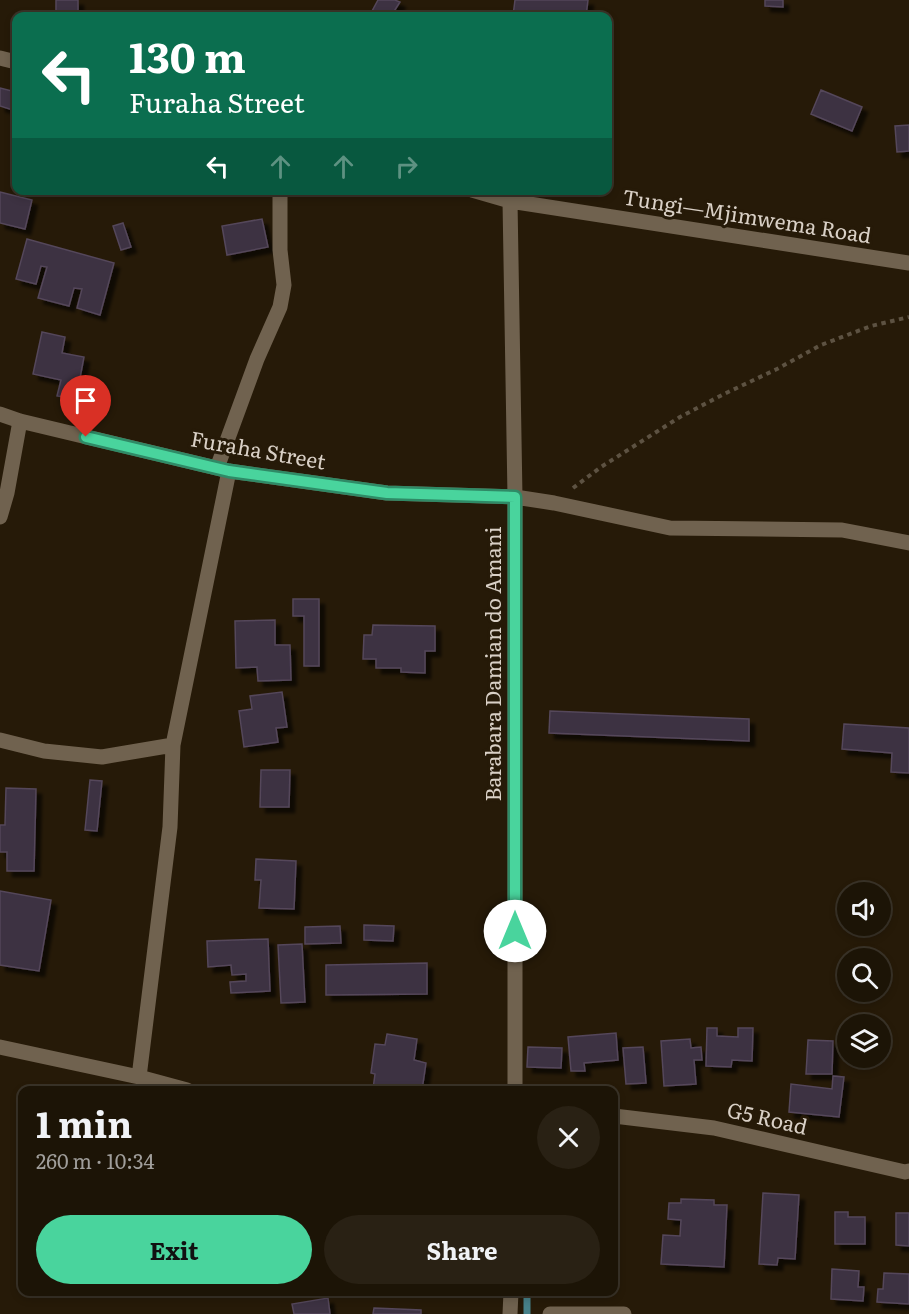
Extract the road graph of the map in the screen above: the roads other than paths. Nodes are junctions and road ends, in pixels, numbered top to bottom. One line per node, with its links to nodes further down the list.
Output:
1 (280, 195): 7 (street)
2 (489, 195): 3 (street, Tungi—Mjimwema Road)
3 (510, 201): 4 (street, Tungi—Mjimwema Road); 8 (street, Barabara Damian do Amani)
4 (909, 263)
5 (0, 414): 6 (street, Furaha Street)
6 (20, 421): 7 (street, Furaha Street); 9 (street)
7 (223, 469): 8 (street, Furaha Street); 12 (street)
8 (515, 497): 10 (street, Furaha Street); 16 (street, Barabara Damian do Amani)
9 (0, 517)
10 (909, 543)
11 (0, 740): 12 (street)
12 (173, 745): 14 (street)
13 (0, 1047): 14 (street)
14 (139, 1077): 15 (street)
15 (172, 1086)
16 (515, 1086)
17 (618, 1116): 18 (street, G5 Road)
18 (908, 1173)
19 (511, 1296): 20 (street)
20 (510, 1314)
21 (550, 1314): 22 (street)
22 (624, 1314)

